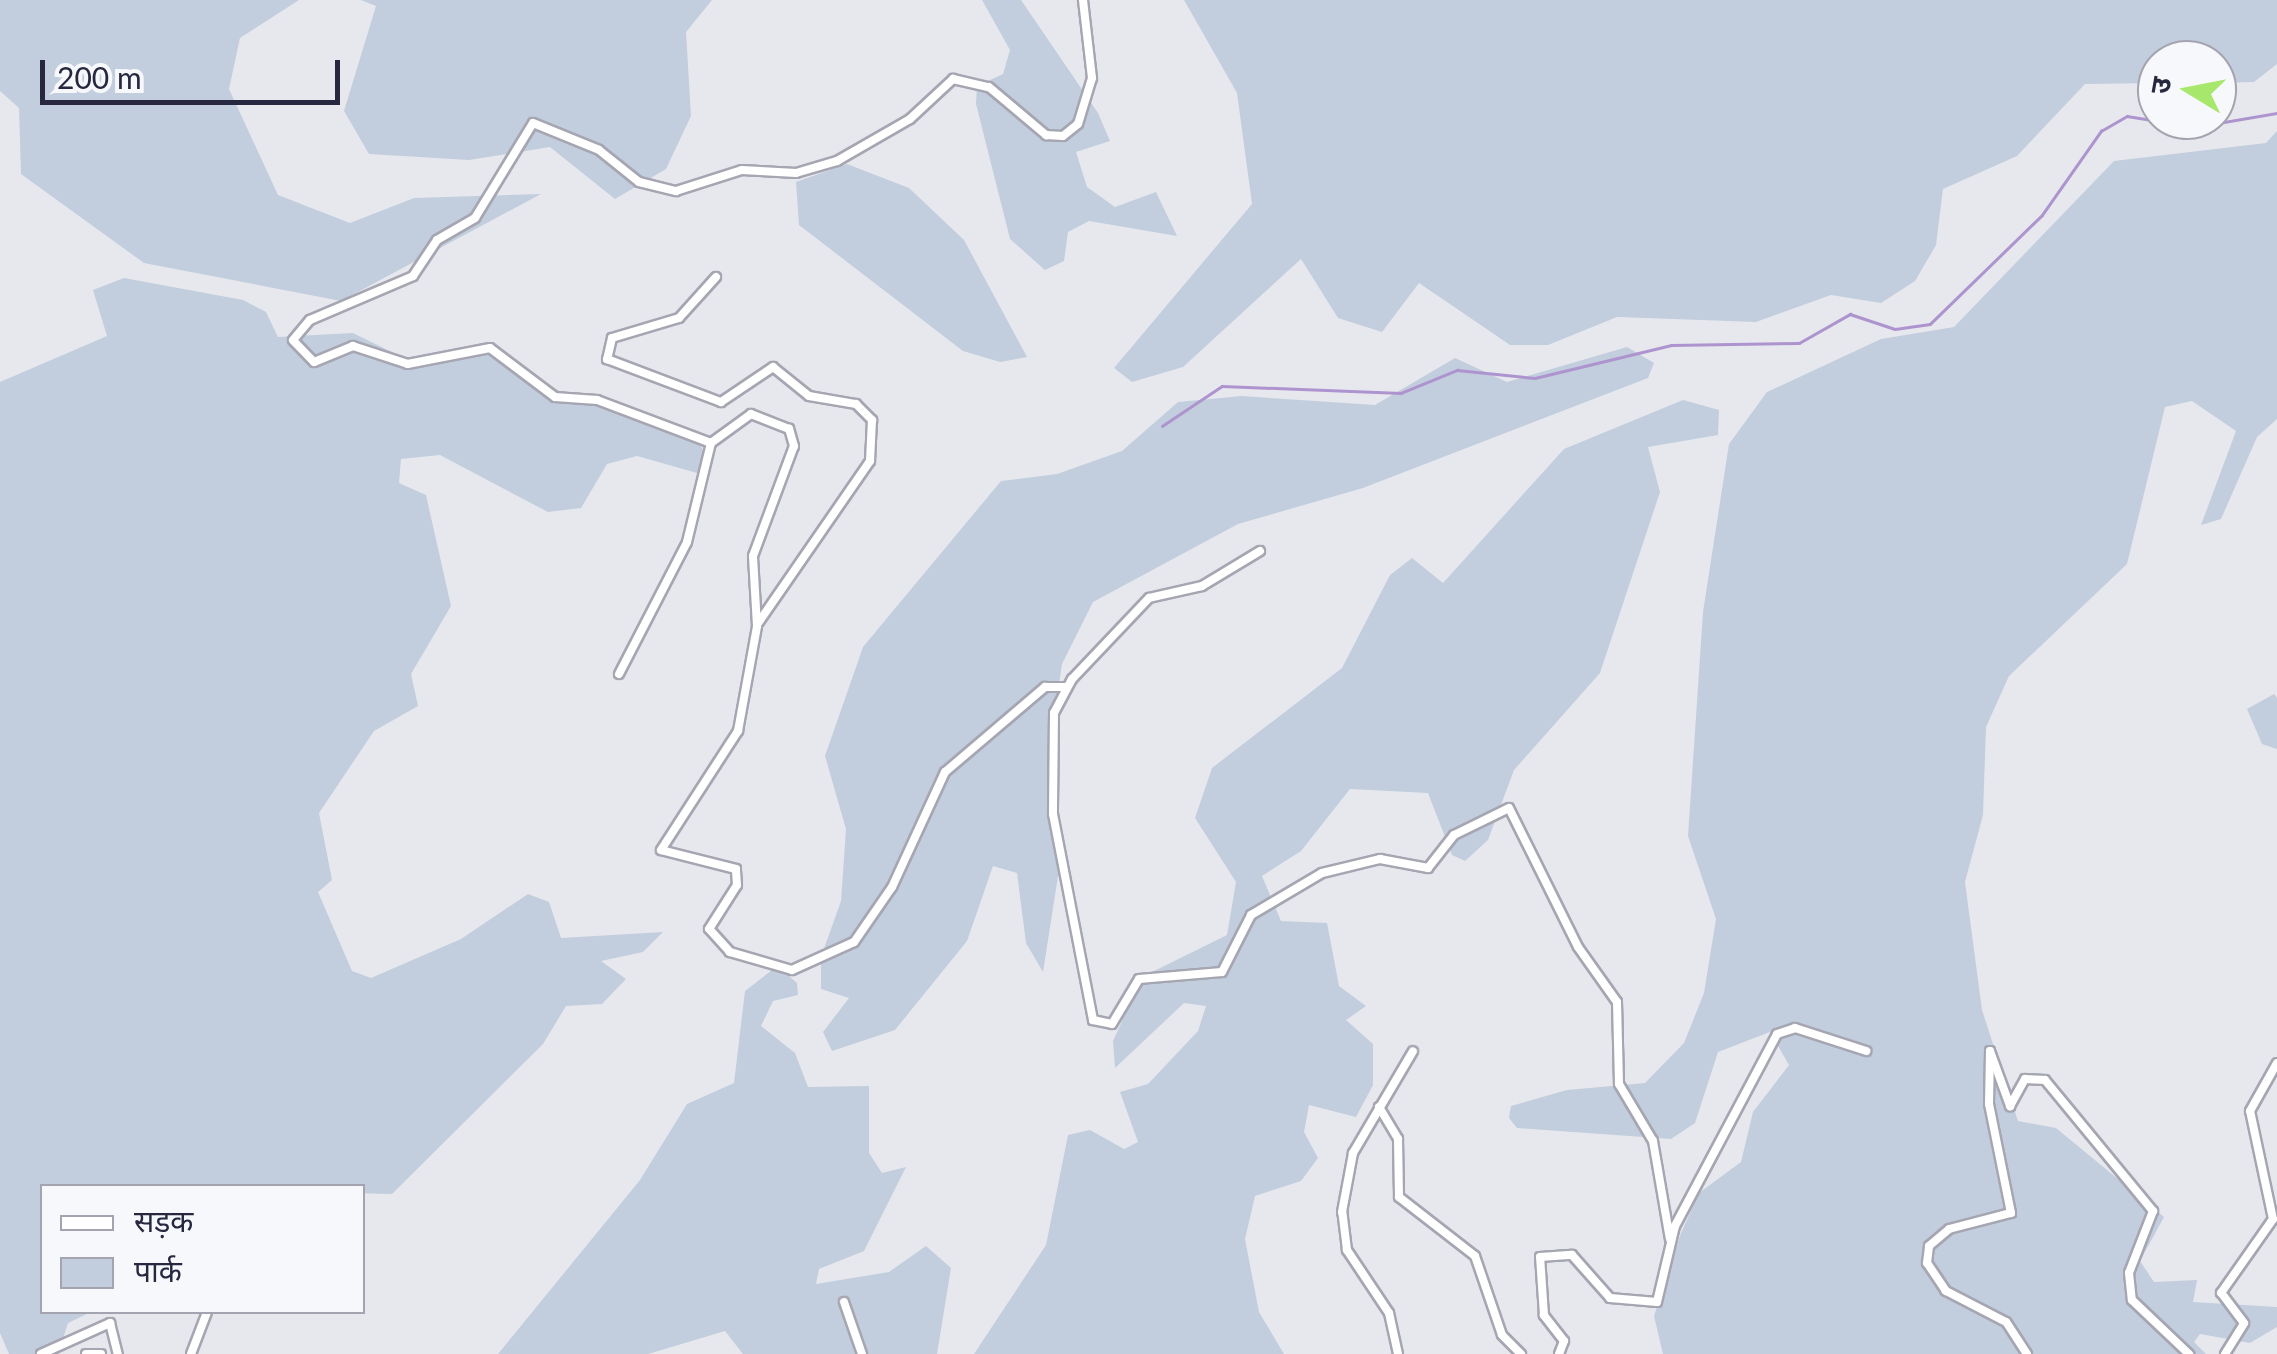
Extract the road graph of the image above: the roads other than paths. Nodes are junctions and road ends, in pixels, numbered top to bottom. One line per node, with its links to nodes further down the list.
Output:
1 (1083, 0): 3 (street)
2 (716, 276): 5 (street)
3 (711, 443): 5 (street); 6 (street)
4 (1260, 552): 7 (street)
5 (757, 626): 7 (street)
6 (620, 674)
7 (1068, 686): 12 (street)
8 (1413, 1051): 11 (street)
9 (1866, 1052): 12 (street)
10 (2277, 1063): 28 (street)
11 (1379, 1107): 23 (street); 24 (street)
12 (1670, 1239): 25 (street)
13 (844, 1302): 22 (street)
14 (117, 1314): 16 (street)
15 (206, 1314): 21 (street)
16 (113, 1323): 17 (street); 20 (street)
17 (46, 1352)
18 (86, 1354): 19 (street)
19 (101, 1354)
20 (118, 1354)
21 (191, 1354)
22 (862, 1354)
23 (1398, 1354)
24 (1521, 1354)
25 (1559, 1354)
26 (2027, 1354): 27 (street)
27 (2189, 1354)
28 (2224, 1354)

